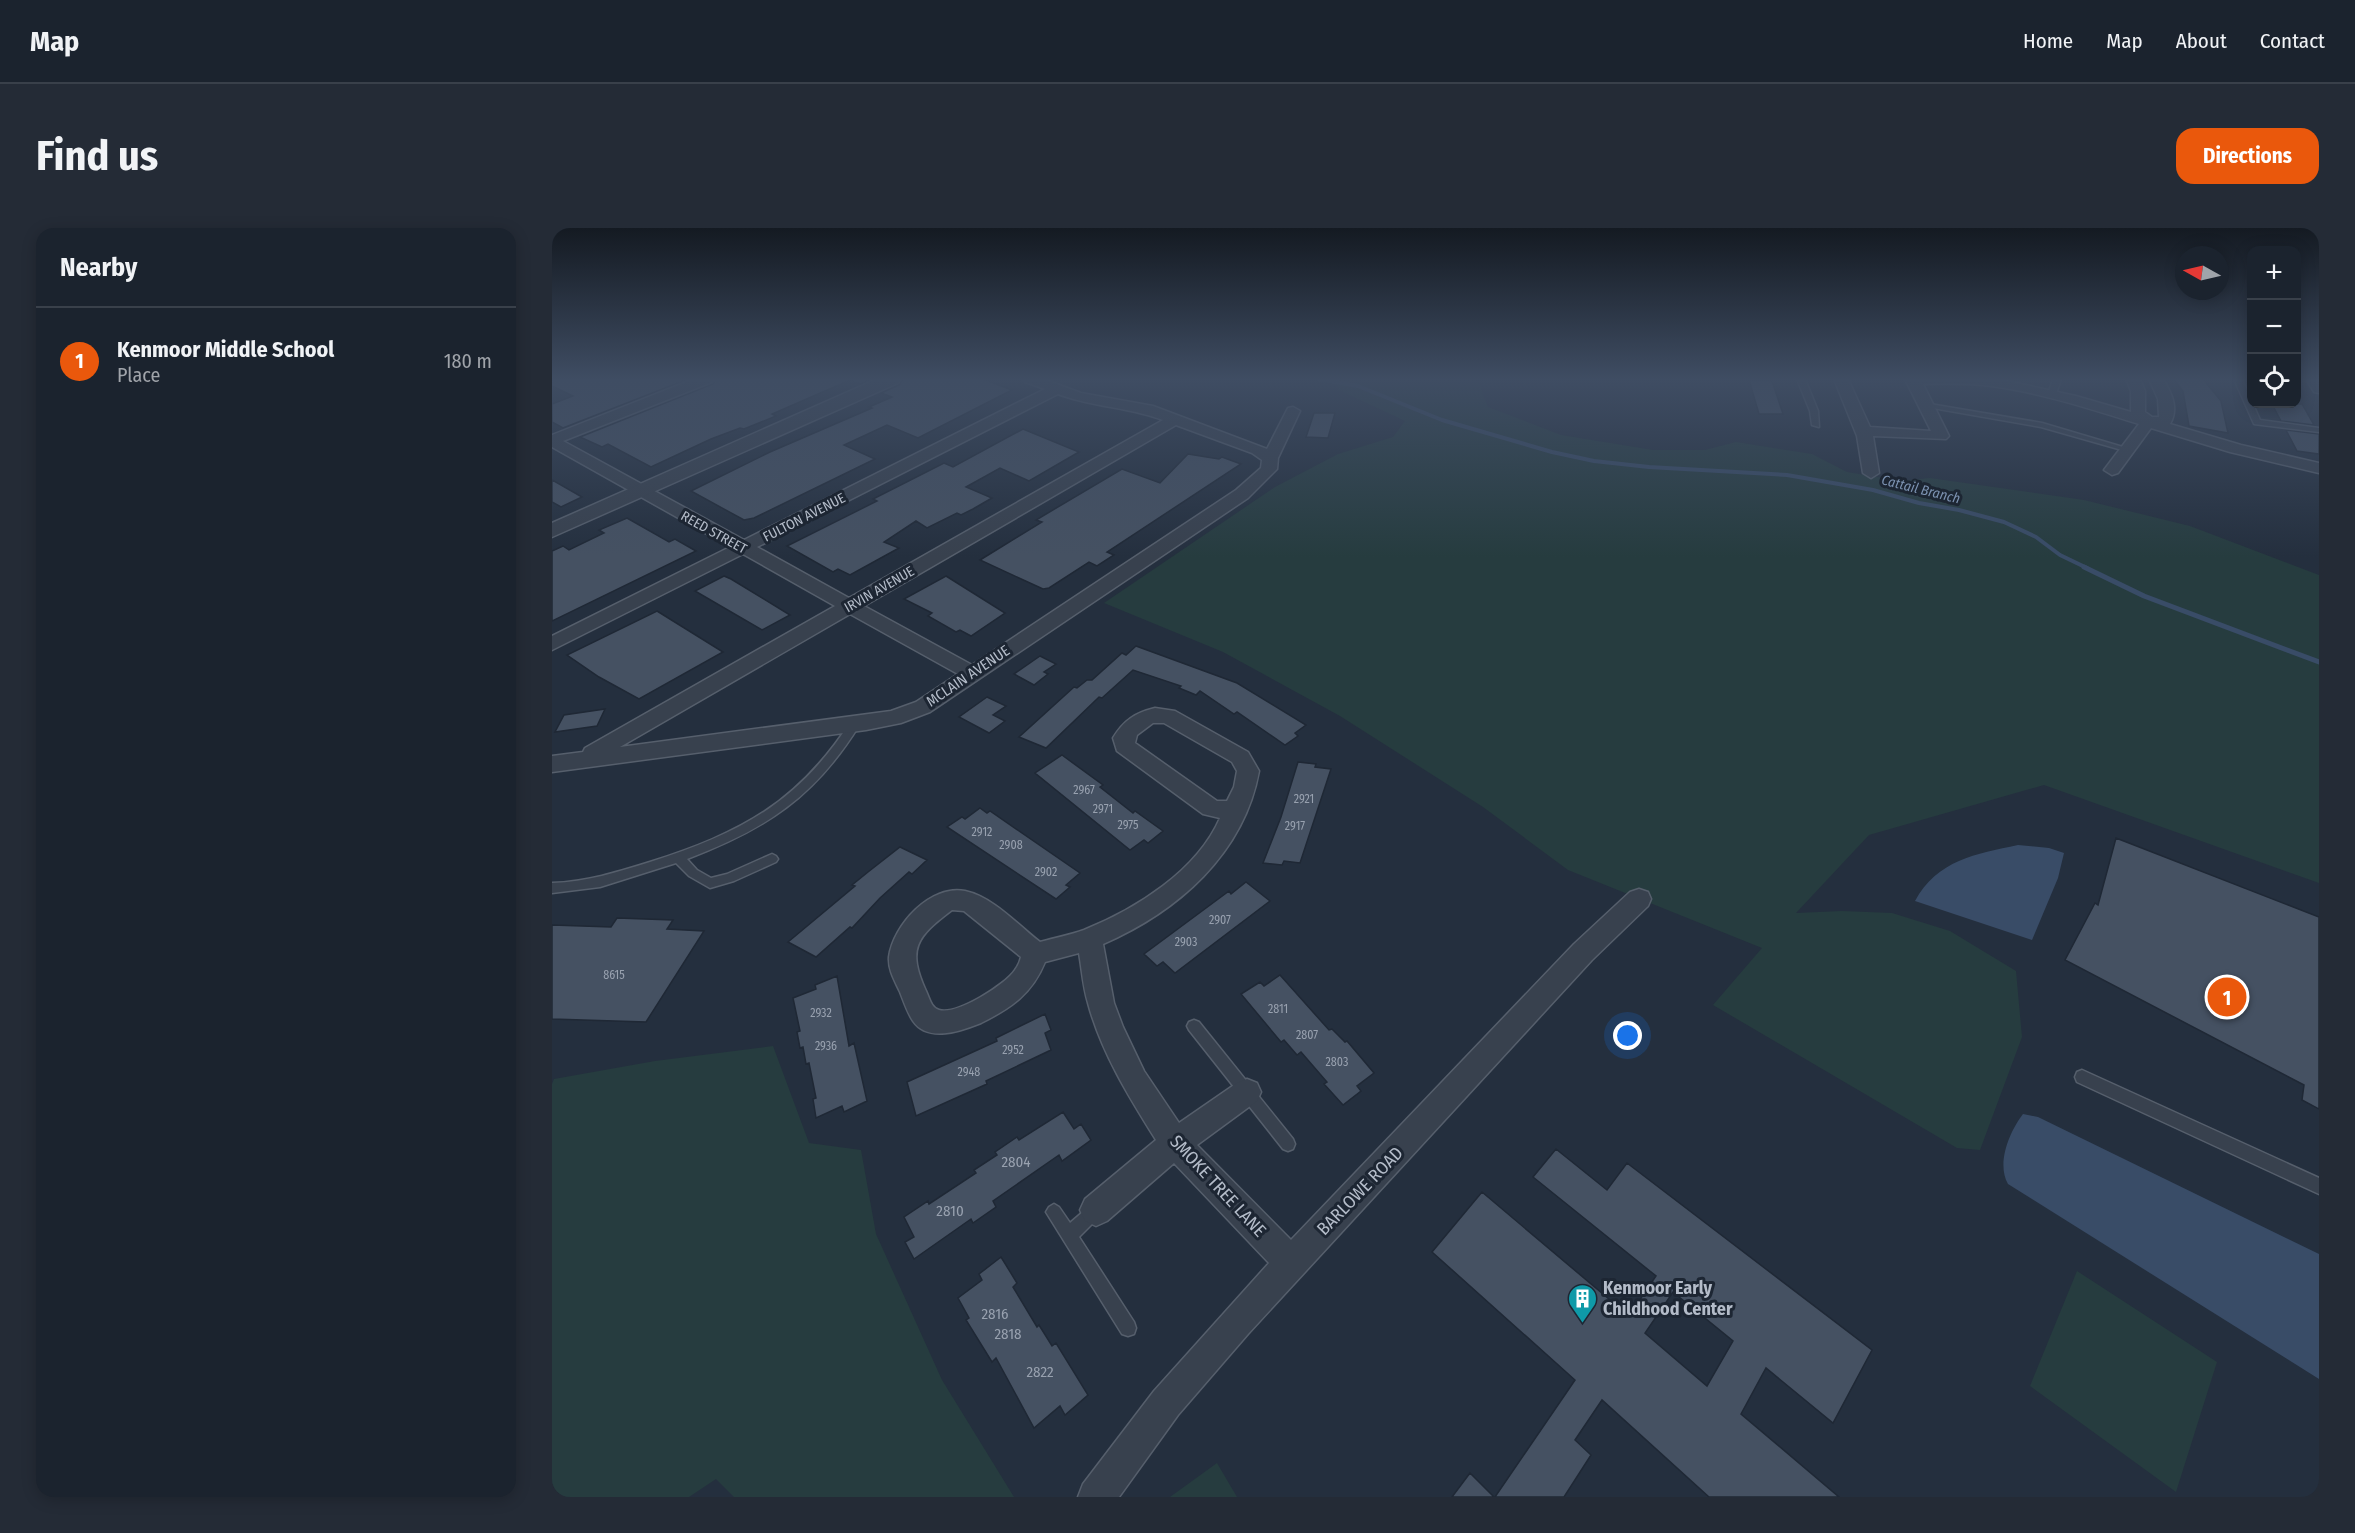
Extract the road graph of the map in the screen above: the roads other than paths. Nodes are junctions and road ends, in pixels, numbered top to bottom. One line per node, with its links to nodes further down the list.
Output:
1 (760, 438): 16 (street)
2 (960, 438): 18 (street, FULTON AVENUE)
3 (1141, 438): 19 (street, IRVIN AVENUE)
4 (1226, 438): 12 (street)
5 (1280, 438): 12 (street, MCLAIN AVENUE)
6 (1867, 438): 15 (street)
7 (2088, 438): 11 (lane)
8 (2137, 438): 11 (street)
9 (2199, 438): 13 (street)
10 (552, 441): 16 (street, REED STREET)
11 (2129, 450): 14 (street)
12 (1270, 458): 21 (street, MCLAIN AVENUE)
13 (2319, 468)
14 (2112, 470)
15 (1871, 473)
16 (642, 491): 17 (street); 18 (street, REED STREET)
17 (552, 531)
18 (743, 548): 19 (street, REED STREET); 20 (street, FULTON AVENUE)
19 (849, 606): 21 (street, REED STREET); 23 (street, IRVIN AVENUE)
20 (552, 644)
21 (971, 673): 22 (street, MCLAIN AVENUE)
22 (855, 724): 23 (street, MCLAIN AVENUE); 26 (lane)
23 (584, 759): 24 (street, MCLAIN AVENUE)
24 (552, 764)
25 (1235, 808): 25 (street); 30 (street)
26 (678, 858): 27 (lane); 28 (lane)
27 (772, 858)
28 (552, 888)
29 (1639, 899): 41 (street, BARLOWE ROAD)
30 (1089, 939): 31 (street); 35 (street, SMOKE TREE LANE)
31 (1036, 954): 31 (street)
32 (1194, 1026): 34 (lane)
33 (2082, 1077): 37 (lane)
34 (1247, 1092): 35 (street); 36 (lane)
35 (1175, 1143): 38 (street); 41 (street, SMOKE TREE LANE)
36 (1288, 1144)
37 (2319, 1186)
38 (1096, 1210): 40 (lane)
39 (1054, 1212): 40 (lane)
40 (1069, 1235): 42 (lane)
41 (1291, 1263): 43 (street, BARLOWE ROAD)
42 (1128, 1328)
43 (1096, 1497)

